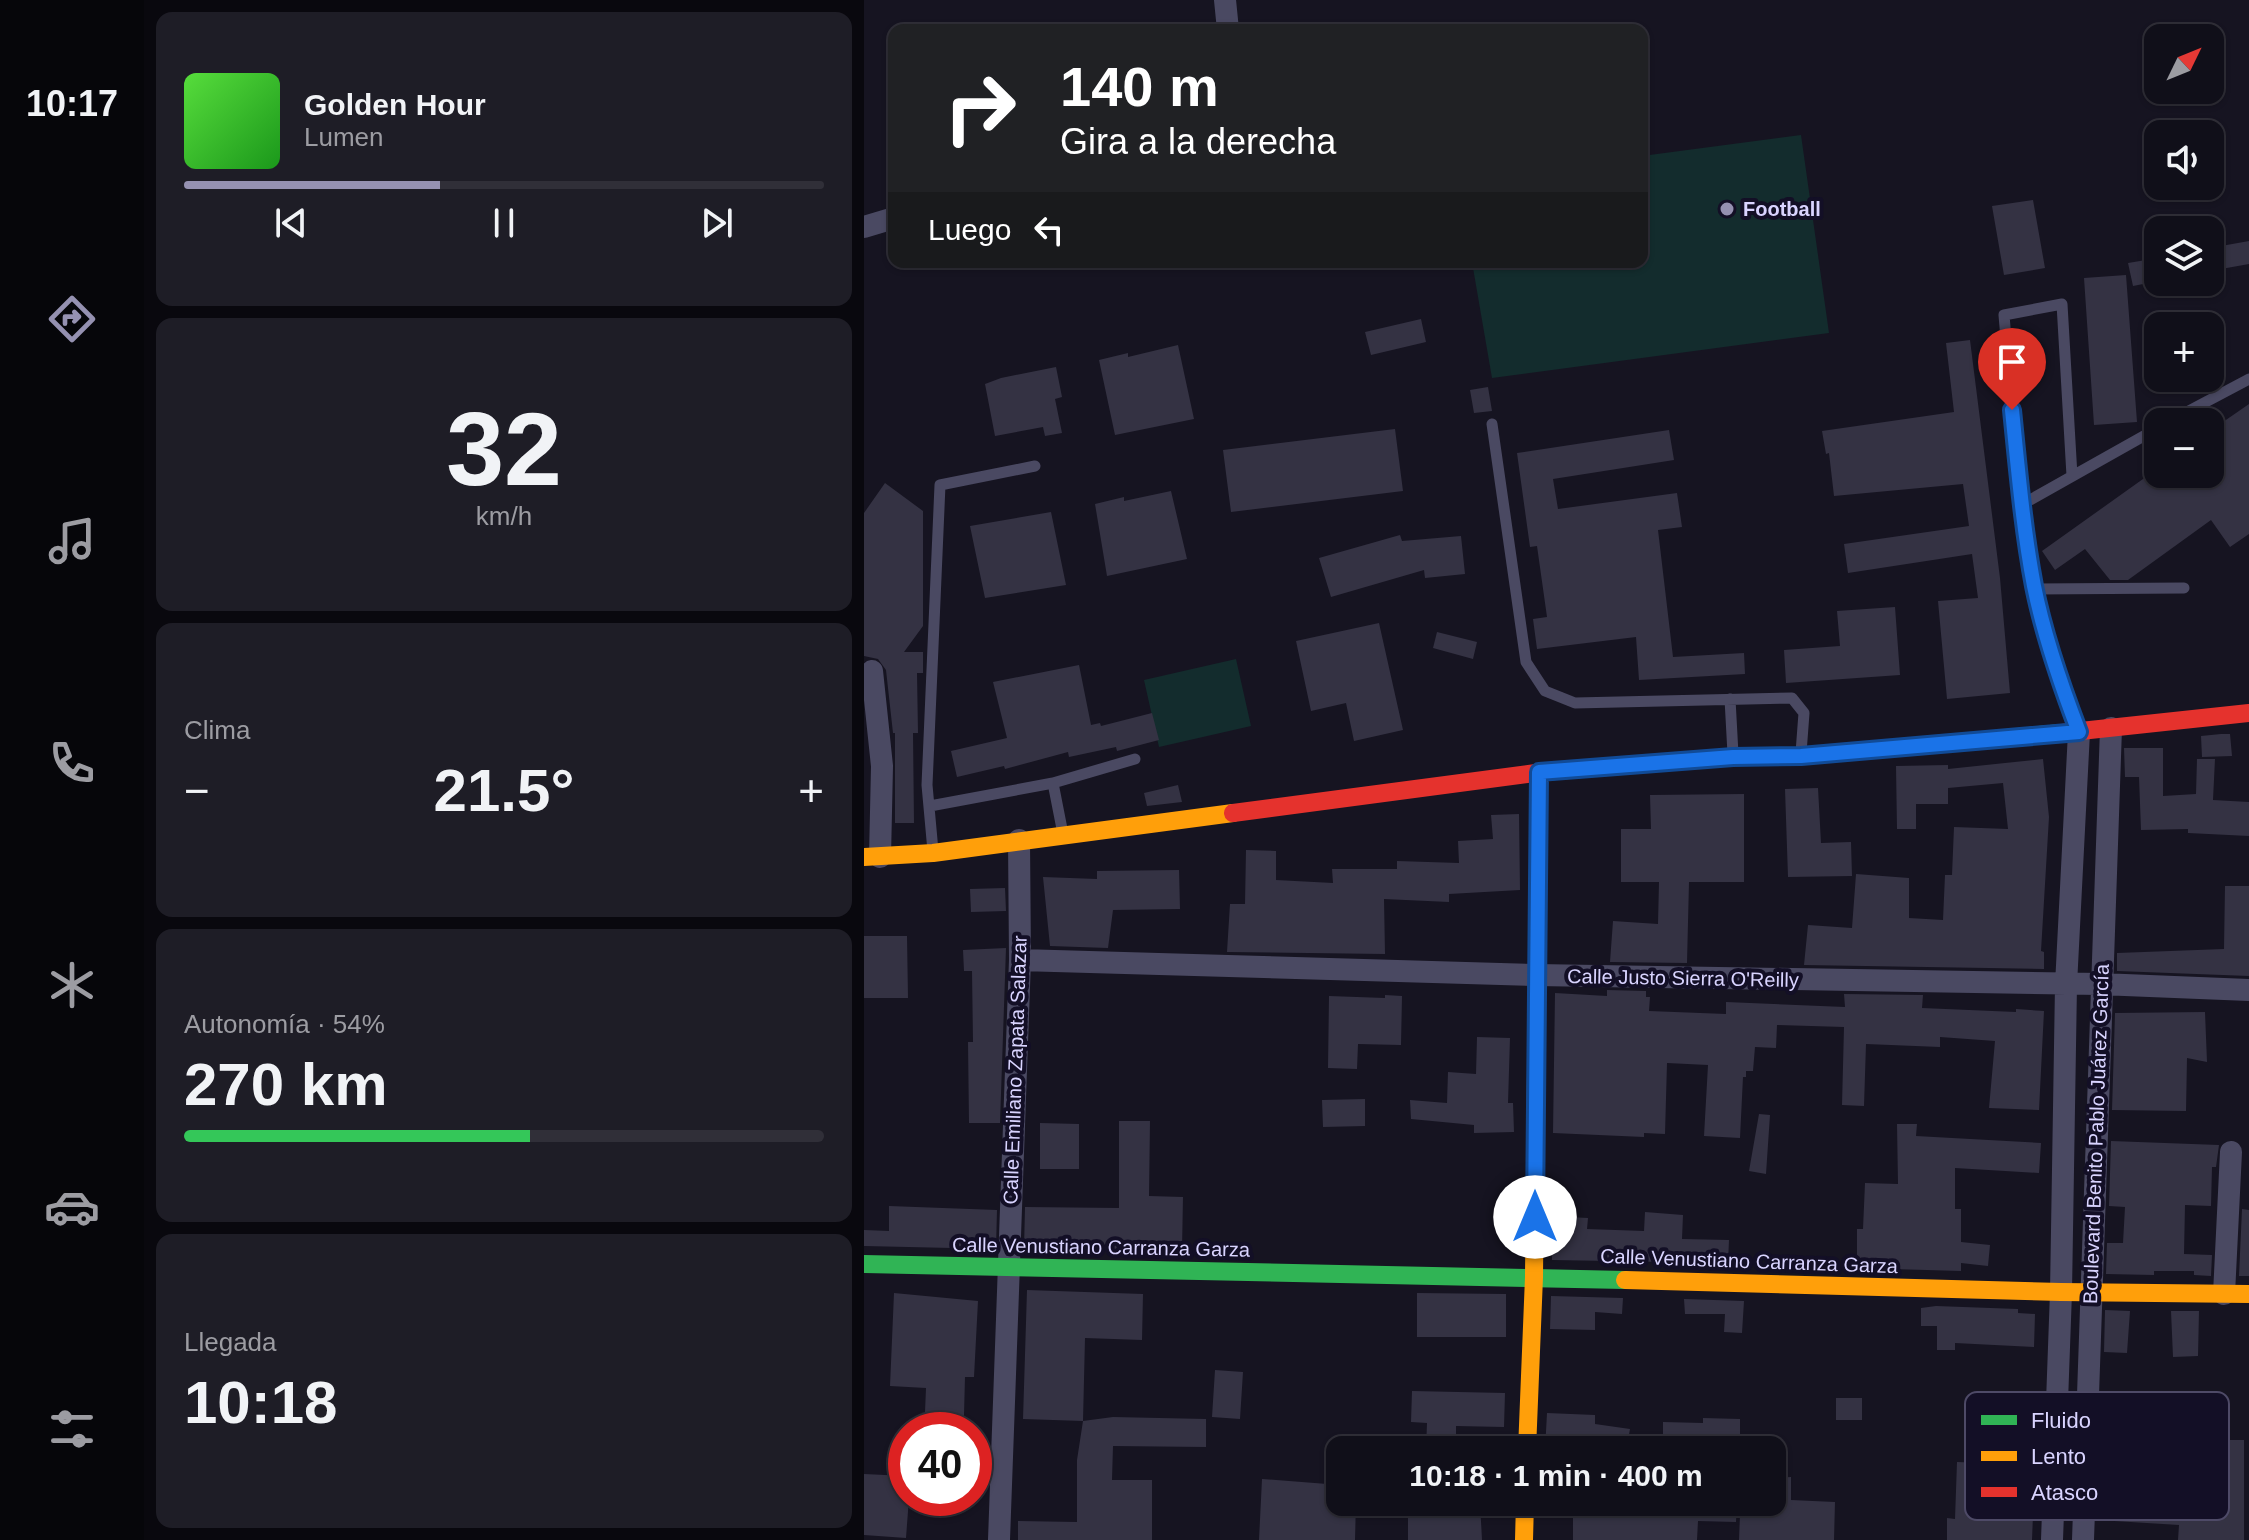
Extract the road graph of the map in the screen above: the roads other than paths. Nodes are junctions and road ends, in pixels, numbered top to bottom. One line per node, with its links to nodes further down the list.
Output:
1 (1225, 0): 2 (street)
2 (1227, 24)
3 (888, 220): 4 (street)
4 (864, 227)
5 (2249, 367): 6 (lane)
6 (2246, 380): 7 (lane)
7 (2194, 408)
8 (1492, 424): 16 (lane)
9 (2144, 436): 11 (lane)
10 (1035, 466): 25 (lane)
11 (2072, 476): 12 (lane); 12 (lane)
12 (2021, 505): 14 (lane)
13 (2184, 588): 14 (lane)
14 (2035, 589): 19 (lane)
15 (872, 671): 29 (street)
16 (1730, 699): 20 (lane); 21 (lane)
17 (2249, 713): 18 (street)
18 (2111, 728): 19 (street); 32 (street, Boulevard Benito Pablo Juárez García)
19 (2079, 732): 20 (street); 33 (street, Boulevard Benito Pablo Juárez García)
20 (1801, 756): 21 (street)
21 (1733, 757): 23 (street)
22 (1135, 759): 24 (lane)
23 (1539, 772): 26 (street); 31 (street)
24 (1053, 783): 25 (lane); 26 (lane)
25 (930, 806): 28 (lane)
26 (1063, 834): 27 (street)
27 (1019, 840): 28 (street); 30 (street, Calle Emiliano Zapata Salazar)
28 (933, 853): 29 (street)
29 (872, 857)
30 (1020, 960): 31 (street, Calle Justo Sierra O'Reilly); 37 (street, Calle Emiliano Zapata Salazar)
31 (1536, 975): 33 (street, Calle Justo Sierra O'Reilly); 38 (street)
32 (2100, 984): 33 (street, Calle Justo Sierra O'Reilly); 34 (street, Calle Justo Sierra O'Reilly); 40 (street, Boulevard Benito Pablo Juárez García)
33 (2066, 985): 39 (street, Boulevard Benito Pablo Juárez García)
34 (2249, 990)
35 (2231, 1152): 41 (street)
36 (864, 1264): 37 (street, Calle Venustiano Carranza Garza)
37 (1009, 1266): 38 (street, Calle Venustiano Carranza Garza); 49 (street, Calle Emiliano Zapata Salazar)
38 (1534, 1277): 39 (street, Calle Venustiano Carranza Garza); 45 (street)
39 (2061, 1292): 40 (street, Calle Venustiano Carranza Garza); 43 (street, Boulevard Benito Pablo Juárez García)
40 (2092, 1293): 41 (street, Calle Venustiano Carranza Garza); 44 (street, Boulevard Benito Pablo Juárez García)
41 (2224, 1294): 42 (street, Calle Venustiano Carranza Garza)
42 (2249, 1294)
43 (2057, 1392)
44 (2088, 1392)
45 (1528, 1436)
46 (1525, 1516): 50 (street)
47 (2053, 1520): 51 (street, Boulevard Benito Pablo Juárez García)
48 (2084, 1520): 52 (street, Boulevard Benito Pablo Juárez García)
49 (999, 1540)
50 (1524, 1540)
51 (2052, 1540)
52 (2083, 1540)

